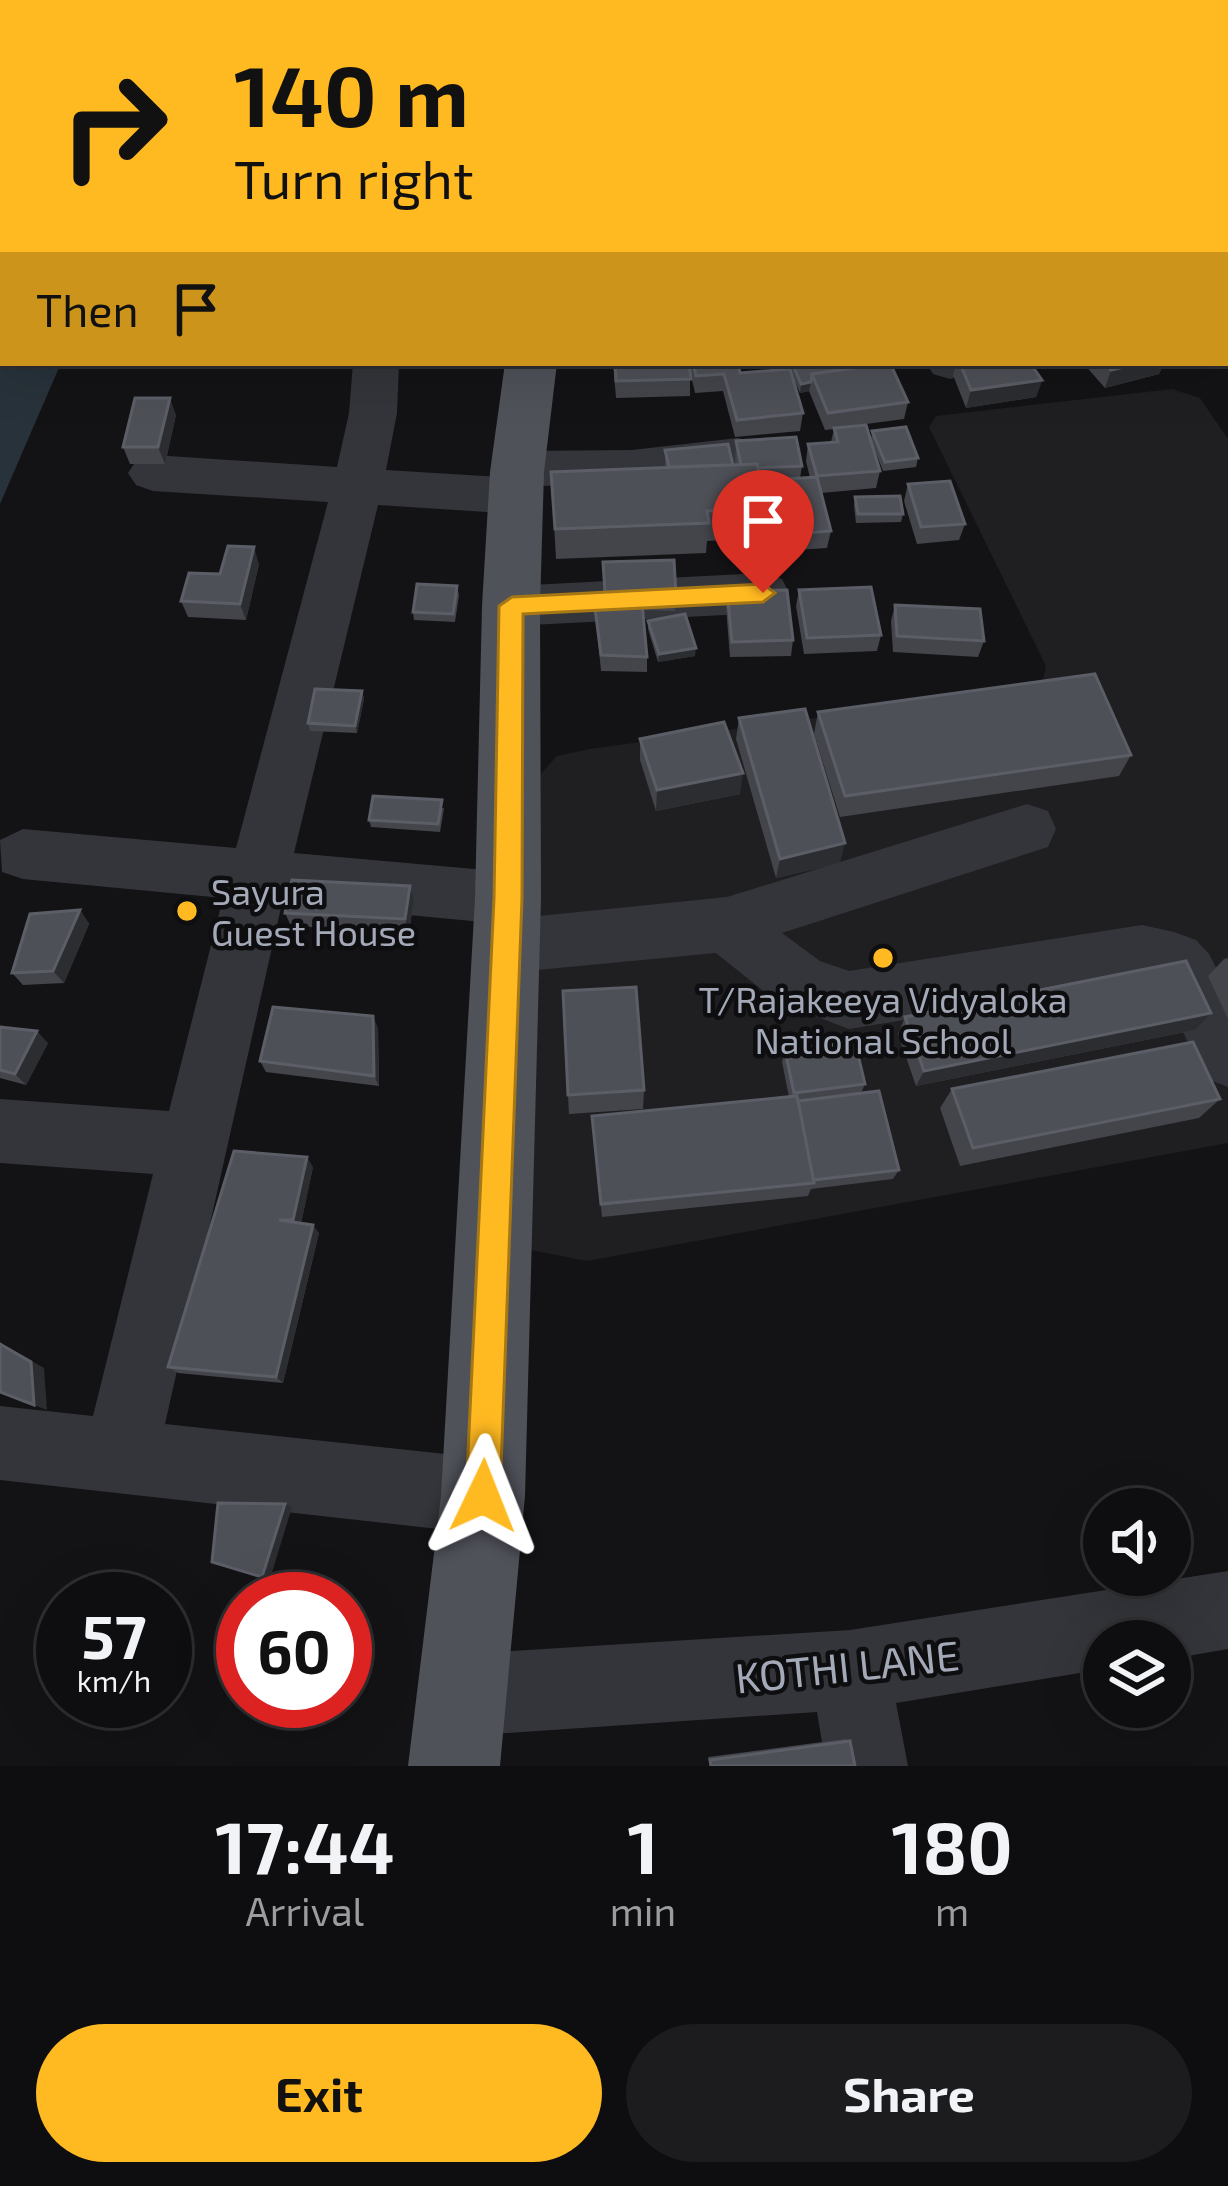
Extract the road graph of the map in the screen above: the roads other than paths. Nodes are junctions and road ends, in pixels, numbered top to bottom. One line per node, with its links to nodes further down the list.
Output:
1 (376, 366): 6 (street)
2 (531, 366): 5 (main road)
3 (738, 455): 5 (street)
4 (154, 473): 6 (street)
5 (519, 483): 6 (street); 8 (main road)
6 (356, 486): 11 (street)
7 (763, 593): 8 (street)
8 (512, 606): 12 (main road)
9 (1027, 830): 13 (street)
10 (23, 854): 11 (street)
11 (257, 875): 12 (street); 16 (street)
12 (506, 922): 13 (street); 19 (main road)
13 (727, 924): 14 (street)
14 (1228, 1057)
15 (0, 1131): 16 (street)
16 (194, 1145): 18 (street)
17 (0, 1443): 18 (street)
18 (120, 1456): 19 (street)
19 (483, 1496): 22 (main road)
20 (1228, 1610): 21 (street, KOTHI LANE)
21 (850, 1670): 22 (street, KOTHI LANE); 23 (street)
22 (459, 1730)
23 (868, 1766)

